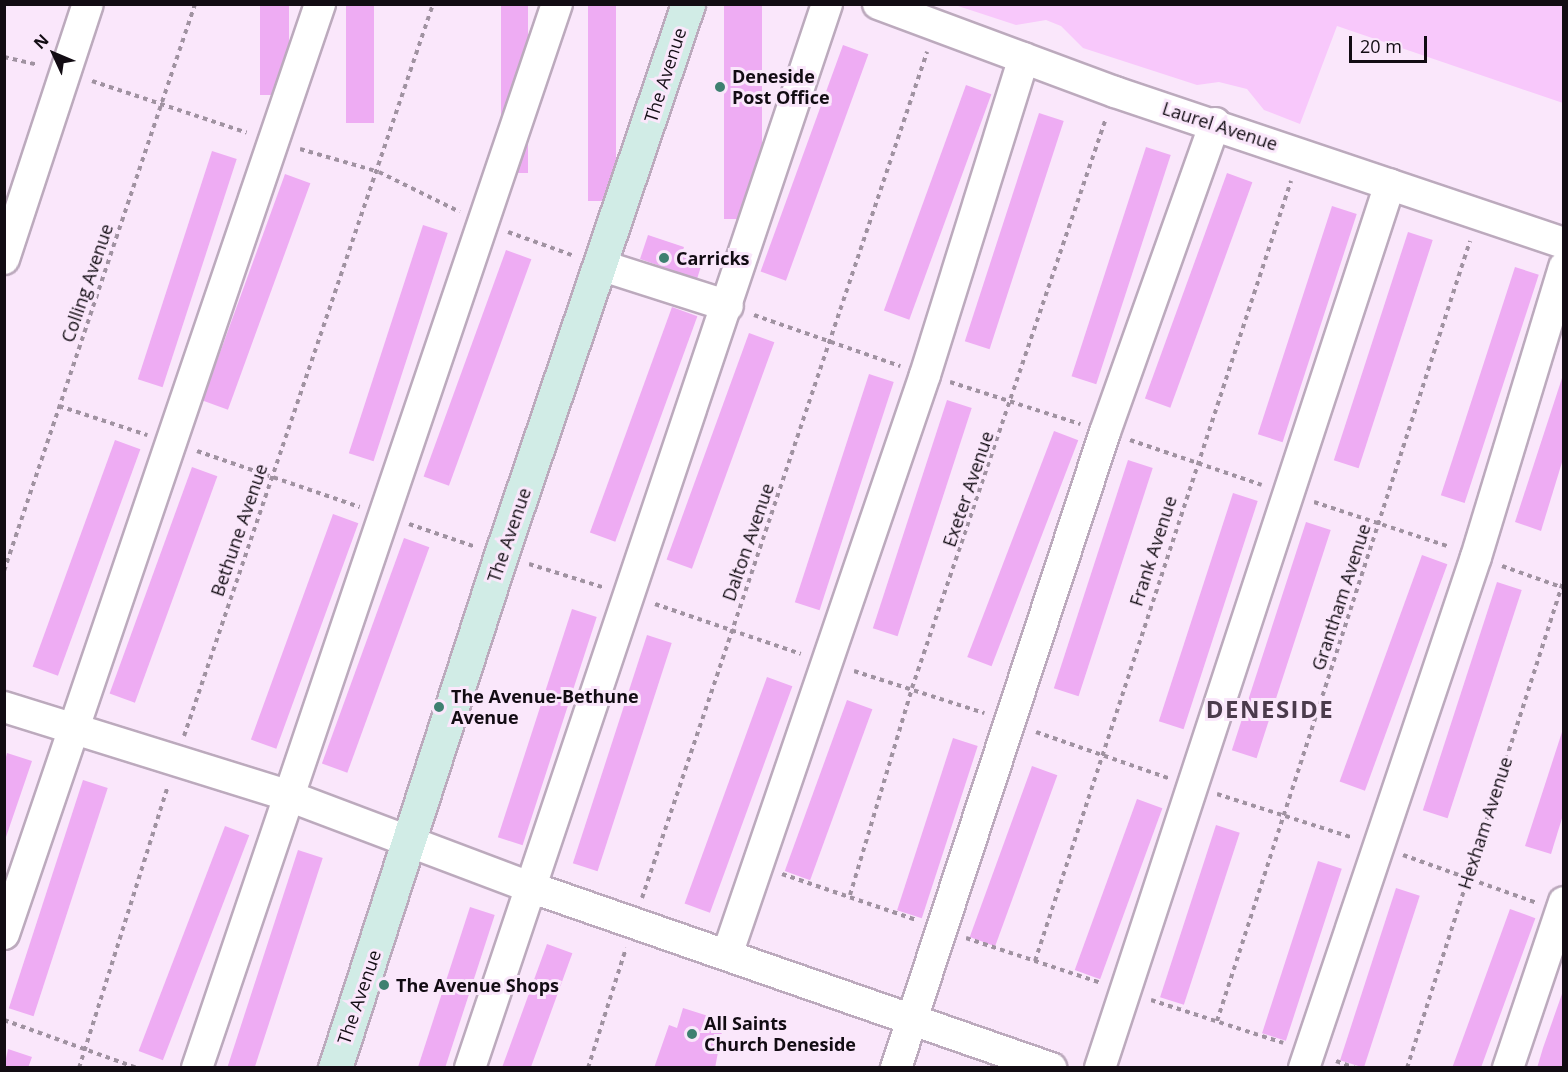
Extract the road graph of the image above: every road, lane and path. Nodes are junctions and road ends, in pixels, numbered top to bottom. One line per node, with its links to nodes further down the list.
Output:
1 (88, 4): 12 (street)
2 (195, 4): 14 (path, Colling Avenue)
3 (320, 4): 16 (street)
4 (433, 4): 18 (path, Bethune Avenue)
5 (557, 4): 40 (street)
6 (688, 4): 23 (street, The Avenue)
7 (827, 4): 25 (street)
8 (878, 4): 9 (street, Laurel Avenue)
9 (936, 26): 11 (street, Laurel Avenue); 26 (path, Dalton Avenue)
10 (4, 57): 12 (path)
11 (1024, 58): 13 (street, Laurel Avenue); 27 (street)
12 (65, 72): 14 (path); 22 (street)
13 (1115, 92): 15 (street, Laurel Avenue); 28 (path, Exeter Avenue)
14 (162, 104): 16 (path); 34 (path, Colling Avenue)
15 (1215, 123): 17 (street, Laurel Avenue); 29 (street)
16 (272, 141): 18 (path); 38 (street)
17 (1300, 152): 19 (street, Laurel Avenue); 30 (path, Frank Avenue)
18 (379, 172): 39 (path, Bethune Avenue)
19 (1390, 184): 20 (street, Laurel Avenue); 31 (street)
20 (1479, 215): 21 (street, Laurel Avenue); 32 (path, Grantham Avenue)
21 (1563, 243)
22 (4, 259)
23 (603, 266): 25 (street); 41 (street, The Avenue)
24 (1563, 267): 33 (street)
25 (728, 306): 26 (path); 43 (street)
26 (831, 341): 27 (path); 46 (path, Dalton Avenue)
27 (925, 375): 28 (path); 42 (street)
28 (1013, 402): 29 (path); 44 (path, Exeter Avenue)
29 (1105, 432): 30 (path); 47 (street)
30 (1197, 462): 31 (path); 50 (path, Frank Avenue)
31 (1288, 494): 32 (path); 51 (street)
32 (1379, 522): 33 (path); 54 (path, Grantham Avenue)
33 (1476, 556): 36 (path); 56 (street)
34 (4, 571)
35 (1563, 579): 36 (path, Hexham Avenue)
36 (1562, 587): 67 (path, Hexham Avenue)
37 (4, 707): 38 (street)
38 (72, 729): 39 (street); 48 (street)
39 (175, 762): 40 (street); 55 (path, Bethune Avenue)
40 (286, 795): 41 (street); 59 (street)
41 (412, 842): 43 (street); 60 (street, The Avenue)
42 (755, 865): 44 (path); 49 (street)
43 (530, 887): 46 (street); 61 (street)
44 (850, 895): 47 (path)
45 (1563, 902): 68 (street)
46 (635, 920): 49 (street); 62 (path, Dalton Avenue)
47 (939, 929): 50 (path); 53 (street)
48 (4, 934)
49 (728, 952): 53 (street)
50 (1035, 961): 51 (path)
51 (1126, 992): 54 (path); 65 (street)
52 (4, 1020): 55 (path)
53 (912, 1020): 63 (street); 64 (street)
54 (1217, 1021): 56 (path)
55 (86, 1047): 57 (path, Bethune Avenue); 58 (path)
56 (1307, 1060): 66 (path)
57 (79, 1068)
58 (137, 1068)
59 (197, 1068)
60 (335, 1068)
61 (470, 1068)
62 (588, 1068)
63 (896, 1068)
64 (1051, 1068)
65 (1100, 1068)
66 (1355, 1068)
67 (1407, 1068)
68 (1508, 1068)

